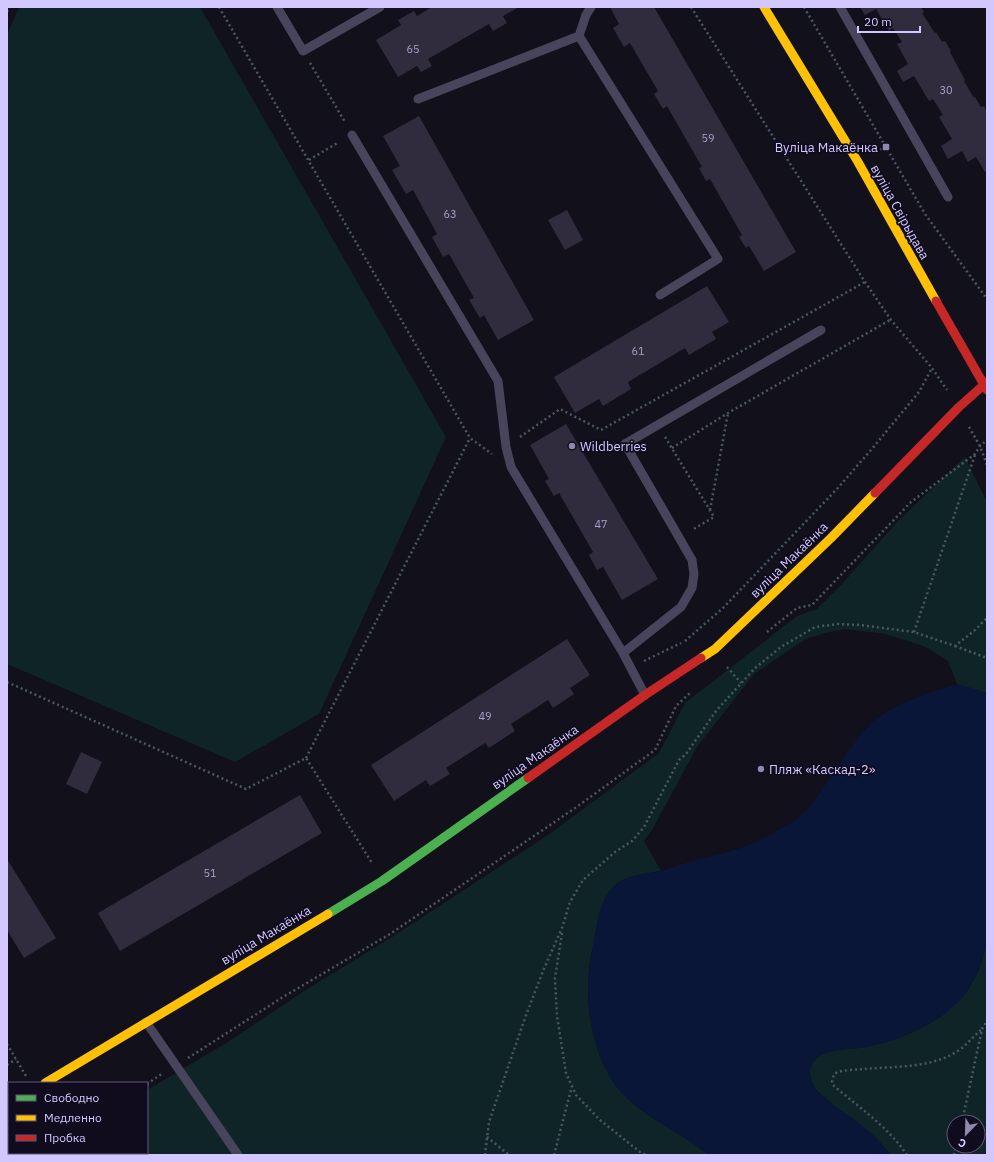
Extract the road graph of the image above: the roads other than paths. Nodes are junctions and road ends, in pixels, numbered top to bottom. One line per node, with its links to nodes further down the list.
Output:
1 (277, 7): 2 (lane)
2 (380, 7)
3 (591, 7): 6 (lane)
4 (764, 7): 12 (street, вуліца Свірыдава)
5 (840, 7): 9 (lane)
6 (579, 36): 7 (lane); 10 (lane)
7 (418, 99)
8 (352, 134): 13 (lane)
9 (948, 197)
10 (660, 295)
11 (821, 330): 13 (lane)
12 (986, 385): 14 (street, вуліца Макаёнка)
13 (623, 652): 14 (lane)
14 (645, 695): 15 (street, вуліца Макаёнка)
15 (146, 1022): 16 (street, вуліца Макаёнка); 17 (lane)
16 (47, 1082)
17 (238, 1155)

